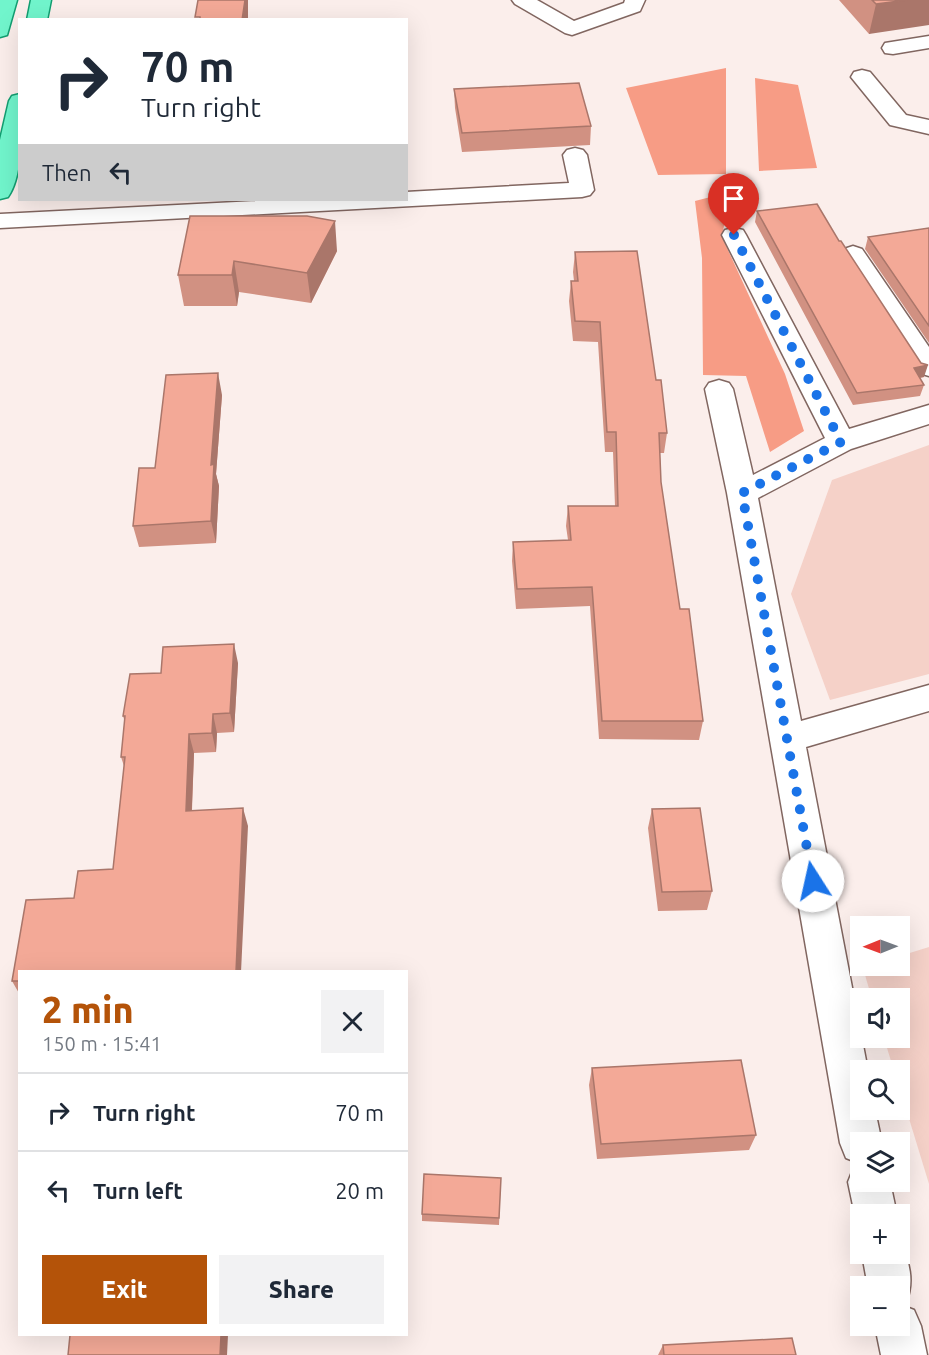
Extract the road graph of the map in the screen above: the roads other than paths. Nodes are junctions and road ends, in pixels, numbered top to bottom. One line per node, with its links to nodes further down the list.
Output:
1 (8, 0): 6 (main road)
2 (41, 0): 5 (main road)
3 (522, 0): 4 (street)
4 (635, 0)
5 (37, 18)
6 (0, 31)
7 (929, 42): 8 (street)
8 (893, 48)
9 (862, 77): 11 (street)
10 (18, 109): 13 (main road)
11 (929, 127)
12 (575, 155): 14 (street)
13 (0, 192)
14 (408, 199)
15 (368, 201): 16 (street)
16 (0, 221)
17 (734, 235): 22 (street)
18 (853, 254): 19 (street)
19 (929, 367)
20 (719, 389): 23 (street)
21 (929, 414): 22 (street)
22 (841, 442): 23 (street)
23 (742, 493): 25 (street)
24 (929, 698): 25 (street)
25 (787, 739): 26 (street)
26 (859, 1132)
27 (900, 1336): 28 (street)
28 (904, 1355)

